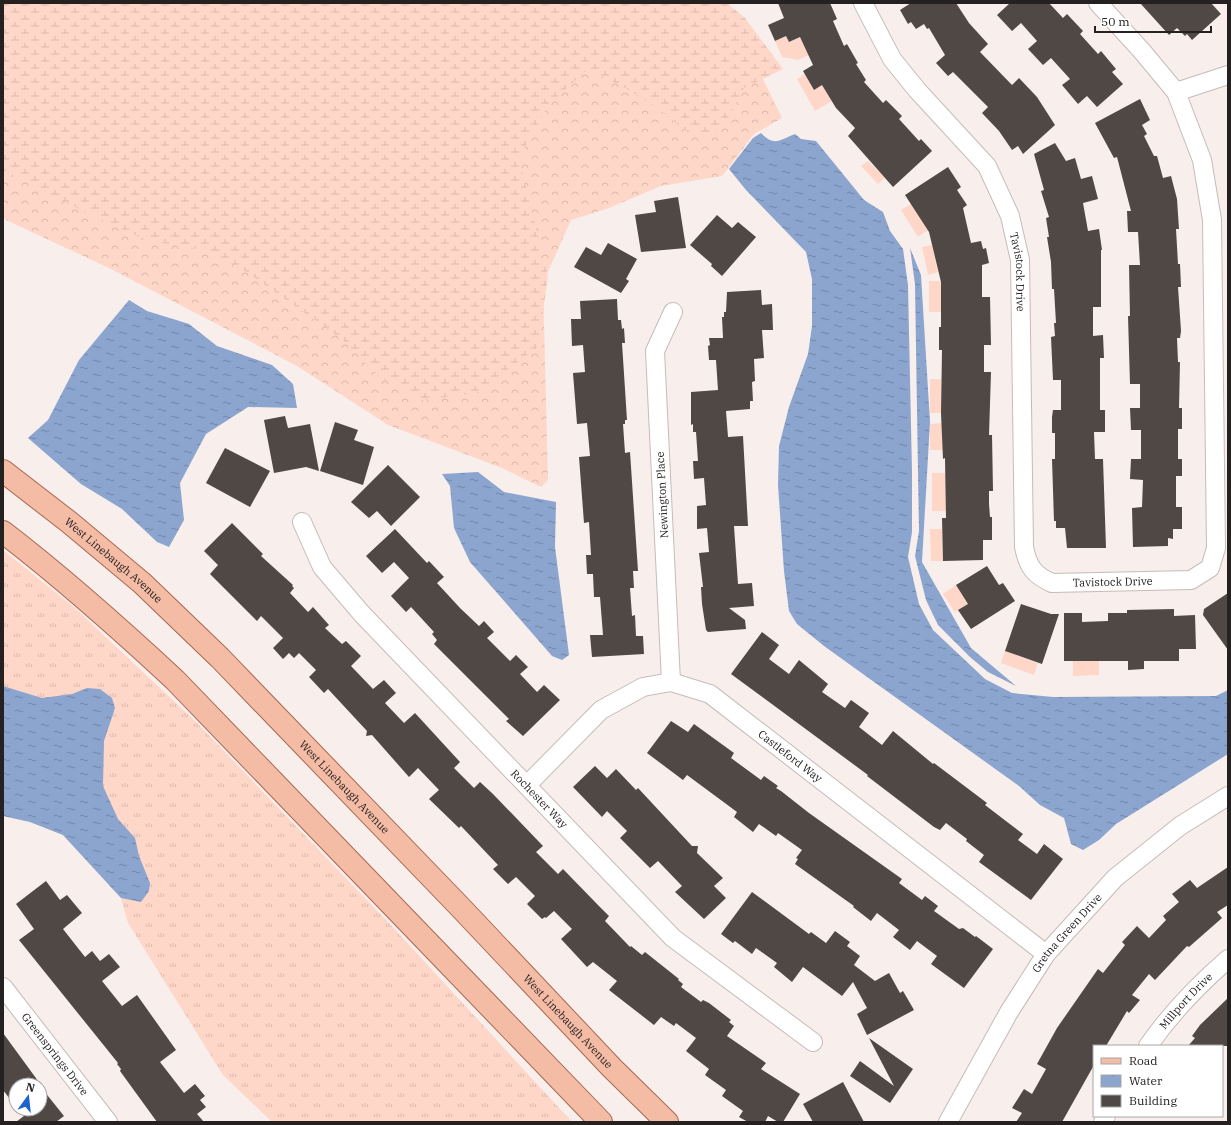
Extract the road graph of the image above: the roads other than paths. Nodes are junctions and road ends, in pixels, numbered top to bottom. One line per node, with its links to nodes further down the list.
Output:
1 (863, 3): 6 (street, Tavistock Drive)
2 (1098, 3): 4 (street, Tavistock Drive)
3 (1228, 75): 4 (street)
4 (1176, 92): 6 (street, Tavistock Drive)
5 (673, 312): 10 (street, Newington Place)
6 (1222, 392)
7 (3, 471): 21 (main road, West Linebaugh Avenue)
8 (302, 522): 11 (street, Rochester Way)
9 (3, 532): 20 (main road)
10 (671, 682): 11 (street, Castleford Way); 13 (street, Castleford Way)
11 (527, 785): 16 (street, Rochester Way)
12 (1228, 796): 13 (street, Gretna Green Drive)
13 (1046, 954): 18 (street, Gretna Green Drive)
14 (1228, 959): 17 (street, Millport Drive)
15 (3, 987): 19 (street, Greensprings Drive)
16 (813, 1042)
17 (1149, 1045)
18 (948, 1119)
19 (108, 1122)
20 (601, 1122)
21 (667, 1122)

